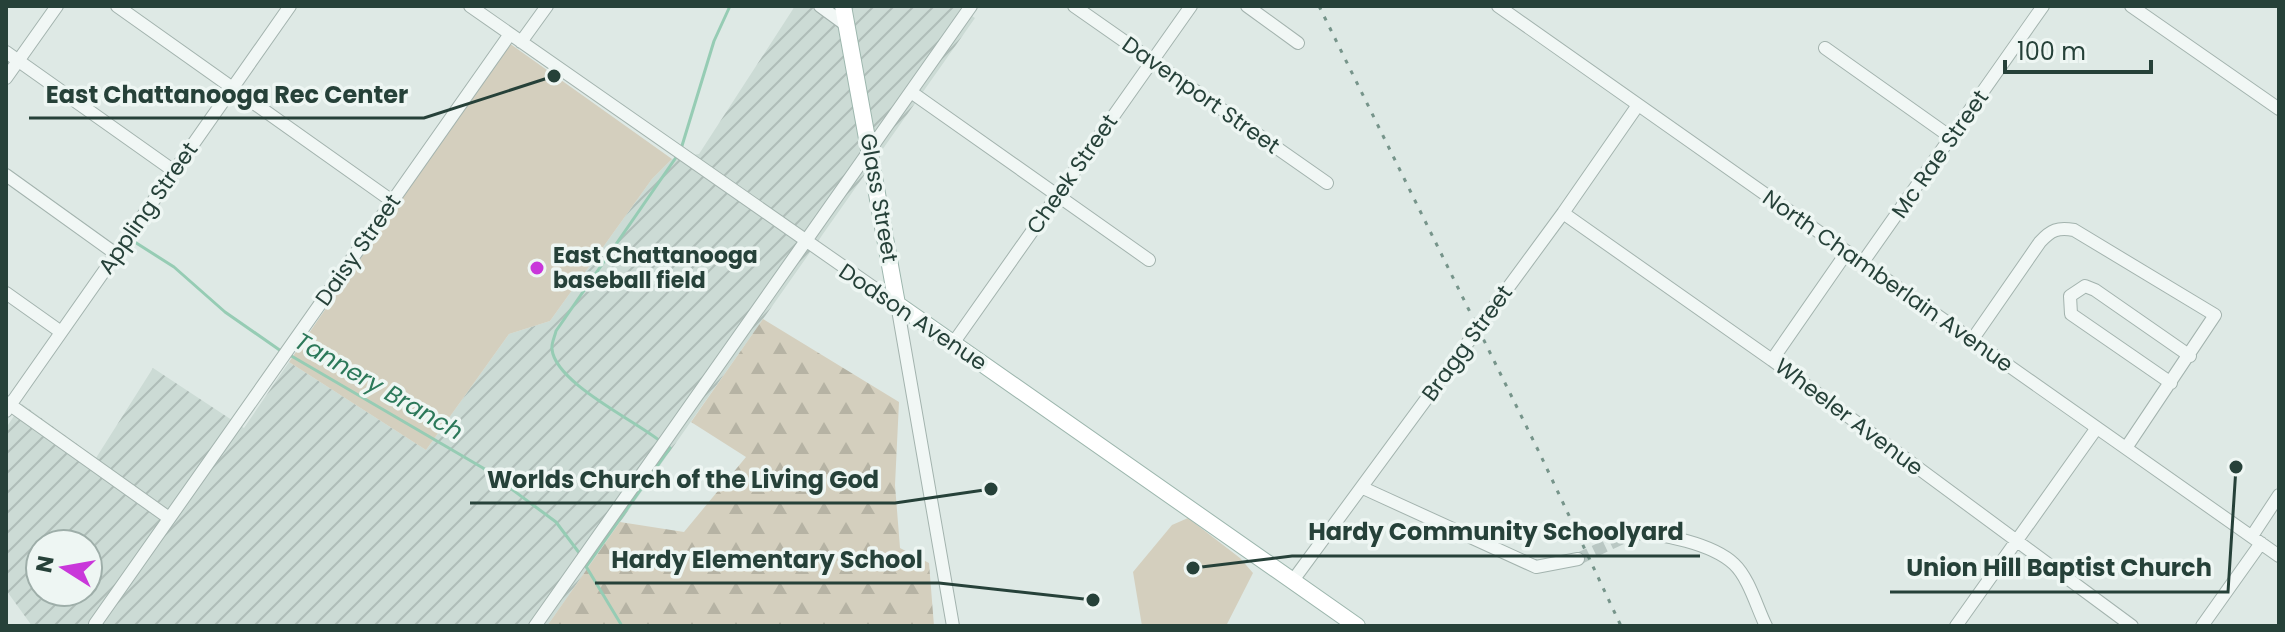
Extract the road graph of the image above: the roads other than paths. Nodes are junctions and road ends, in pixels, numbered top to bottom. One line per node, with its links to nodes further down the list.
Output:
1 (57, 6): 21 (street)
2 (117, 6): 24 (street)
3 (290, 6): 24 (street, Appling Street)
4 (470, 6): 16 (street, Dodson Avenue)
5 (547, 6): 17 (street)
6 (820, 6): 15 (street)
7 (843, 6): 15 (main road, Glass Street)
8 (971, 6): 25 (street)
9 (1074, 6): 22 (street, Davenport Street)
10 (1191, 6): 22 (street, Cheek Street)
11 (1247, 6): 18 (street)
12 (1498, 6): 27 (street, North Chamberlain Avenue)
13 (2043, 6): 28 (street, Mc Rae Street)
14 (2131, 6): 26 (street)
15 (846, 25): 29 (main road, Glass Street)
16 (510, 34): 17 (street, Dodson Avenue); 34 (street, Daisy Street)
17 (521, 42): 36 (street, Dodson Avenue)
18 (1298, 43)
19 (1825, 48): 28 (street)
20 (6, 52): 21 (street)
21 (18, 61): 23 (street); 30 (street)
22 (1152, 61): 32 (street, Davenport Street); 33 (street, Cheek Street)
23 (6, 78)
24 (233, 88): 30 (street, Appling Street); 34 (street)
25 (911, 92): 29 (street); 33 (street)
26 (2277, 102)
27 (1638, 105): 35 (street, Bragg Street); 37 (street, North Chamberlain Avenue)
28 (1952, 138): 40 (street, Mc Rae Street)
29 (871, 148): 36 (street); 42 (main road, Glass Street)
30 (174, 171): 38 (street, Appling Street)
31 (6, 175): 38 (street)
32 (1327, 183)
33 (1057, 195): 39 (street); 45 (street, Cheek Street)
34 (392, 201): 54 (street, Daisy Street)
35 (1563, 213): 47 (street, Wheeler Avenue); 52 (street, Bragg Street)
36 (805, 243): 42 (street, Dodson Avenue); 63 (street)
37 (1847, 252): 40 (street, North Chamberlain Avenue); 47 (street)
38 (116, 254): 43 (street, Appling Street)
39 (1149, 260)
40 (1863, 262): 44 (street, North Chamberlain Avenue)
41 (6, 293): 43 (street)
42 (897, 304): 45 (main road, Dodson Avenue); 64 (street, Glass Street)
43 (61, 332): 49 (street, Appling Street)
44 (1972, 340): 46 (street); 50 (street, North Chamberlain Avenue)
45 (954, 342): 60 (main road, Dodson Avenue)
46 (2190, 356): 48 (street); 48 (street)
47 (1772, 360): 57 (street, Wheeler Avenue)
48 (2171, 383): 51 (street)
49 (7, 406): 54 (street)
50 (2096, 429): 51 (street, North Chamberlain Avenue); 57 (street)
51 (2126, 448): 56 (street, North Chamberlain Avenue)
52 (1363, 488): 59 (street); 60 (street, Bragg Street)
53 (2279, 495): 56 (street)
54 (169, 518): 62 (street, Daisy Street)
55 (1633, 533): 65 (street)
56 (2256, 540): 58 (street, North Chamberlain Avenue); 68 (street)
57 (2016, 541): 66 (street); 67 (street, Wheeler Avenue)
58 (2279, 556)
59 (1578, 559)
60 (1294, 579): 61 (main road, Dodson Avenue)
61 (1345, 623)
62 (95, 624)
63 (535, 626)
64 (953, 626)
65 (1766, 626)
66 (1956, 626)
67 (2132, 626)
68 (2202, 626)

